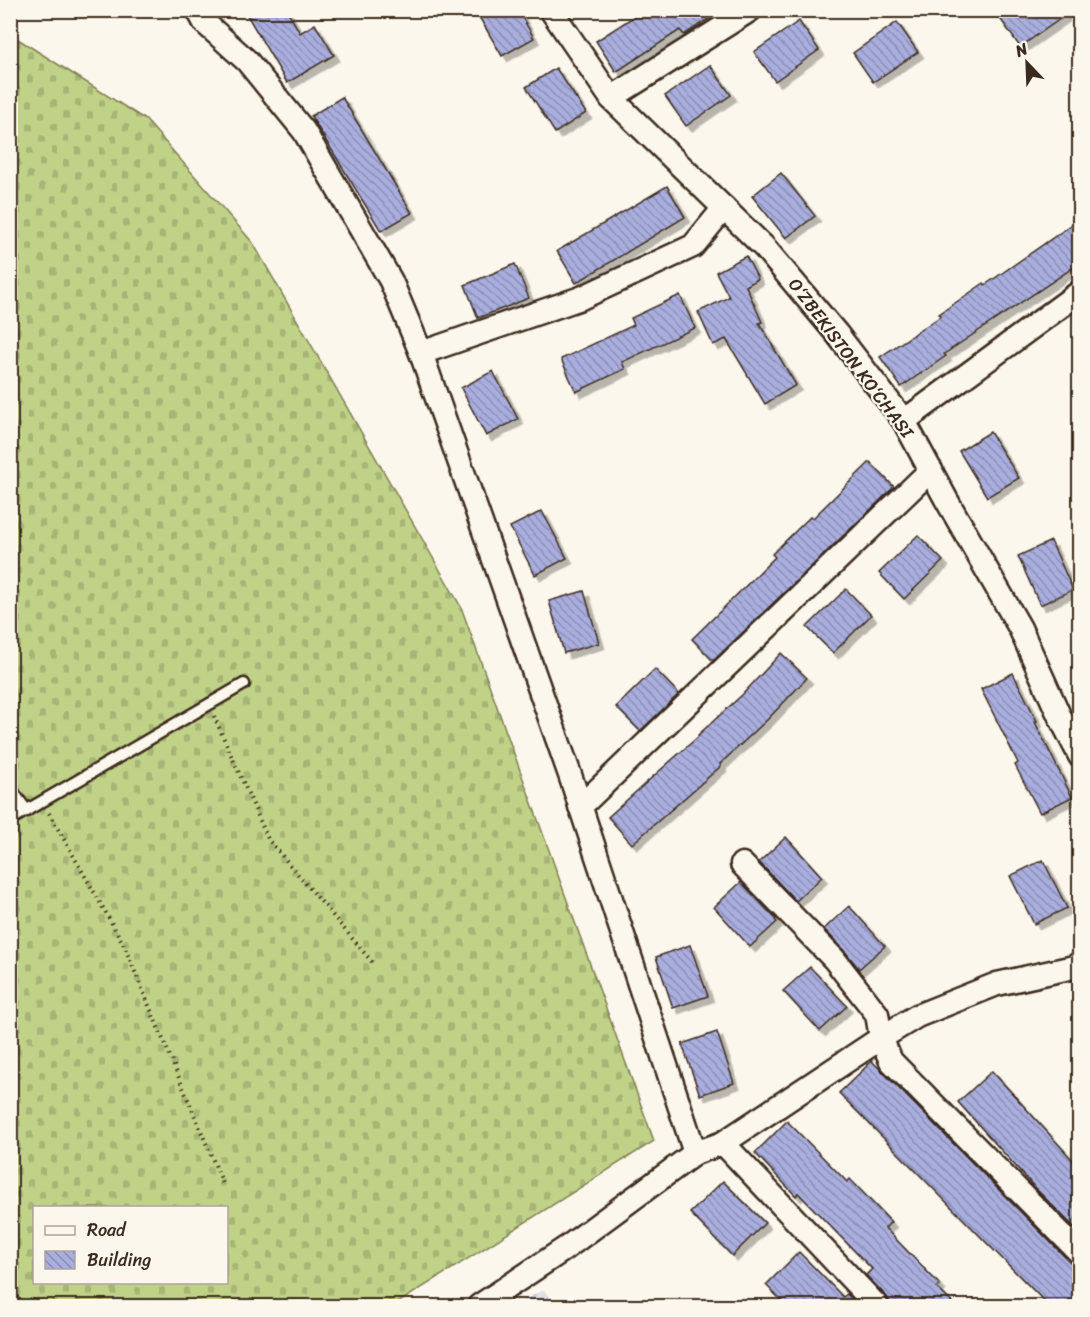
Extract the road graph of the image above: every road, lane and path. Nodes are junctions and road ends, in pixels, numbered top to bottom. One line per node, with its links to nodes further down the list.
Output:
1 (198, 10): 7 (street)
2 (551, 10): 4 (street, O‘ZBEKISTON KO‘CHASI)
3 (750, 10): 4 (street)
4 (611, 98): 5 (street, O‘ZBEKISTON KO‘CHASI)
5 (724, 208): 7 (street); 8 (street, O‘ZBEKISTON KO‘CHASI)
6 (1080, 292): 8 (street)
7 (421, 353): 15 (street)
8 (904, 421): 9 (street, O‘ZBEKISTON KO‘CHASI)
9 (931, 470): 12 (street, O‘ZBEKISTON KO‘CHASI); 15 (street)
10 (244, 684): 11 (lane)
11 (209, 705): 14 (lane); 19 (path)
12 (1080, 756)
13 (10, 788): 16 (lane)
14 (42, 802): 16 (lane); 24 (path)
15 (580, 807): 23 (street)
16 (27, 811): 17 (lane)
17 (10, 820)
18 (742, 864): 21 (street)
19 (373, 963)
20 (1078, 968): 21 (street)
21 (881, 1038): 22 (street); 25 (street)
22 (723, 1143): 23 (street); 27 (street)
23 (695, 1153): 26 (street)
24 (223, 1184)
25 (1080, 1253)
26 (479, 1306)
27 (877, 1306)

